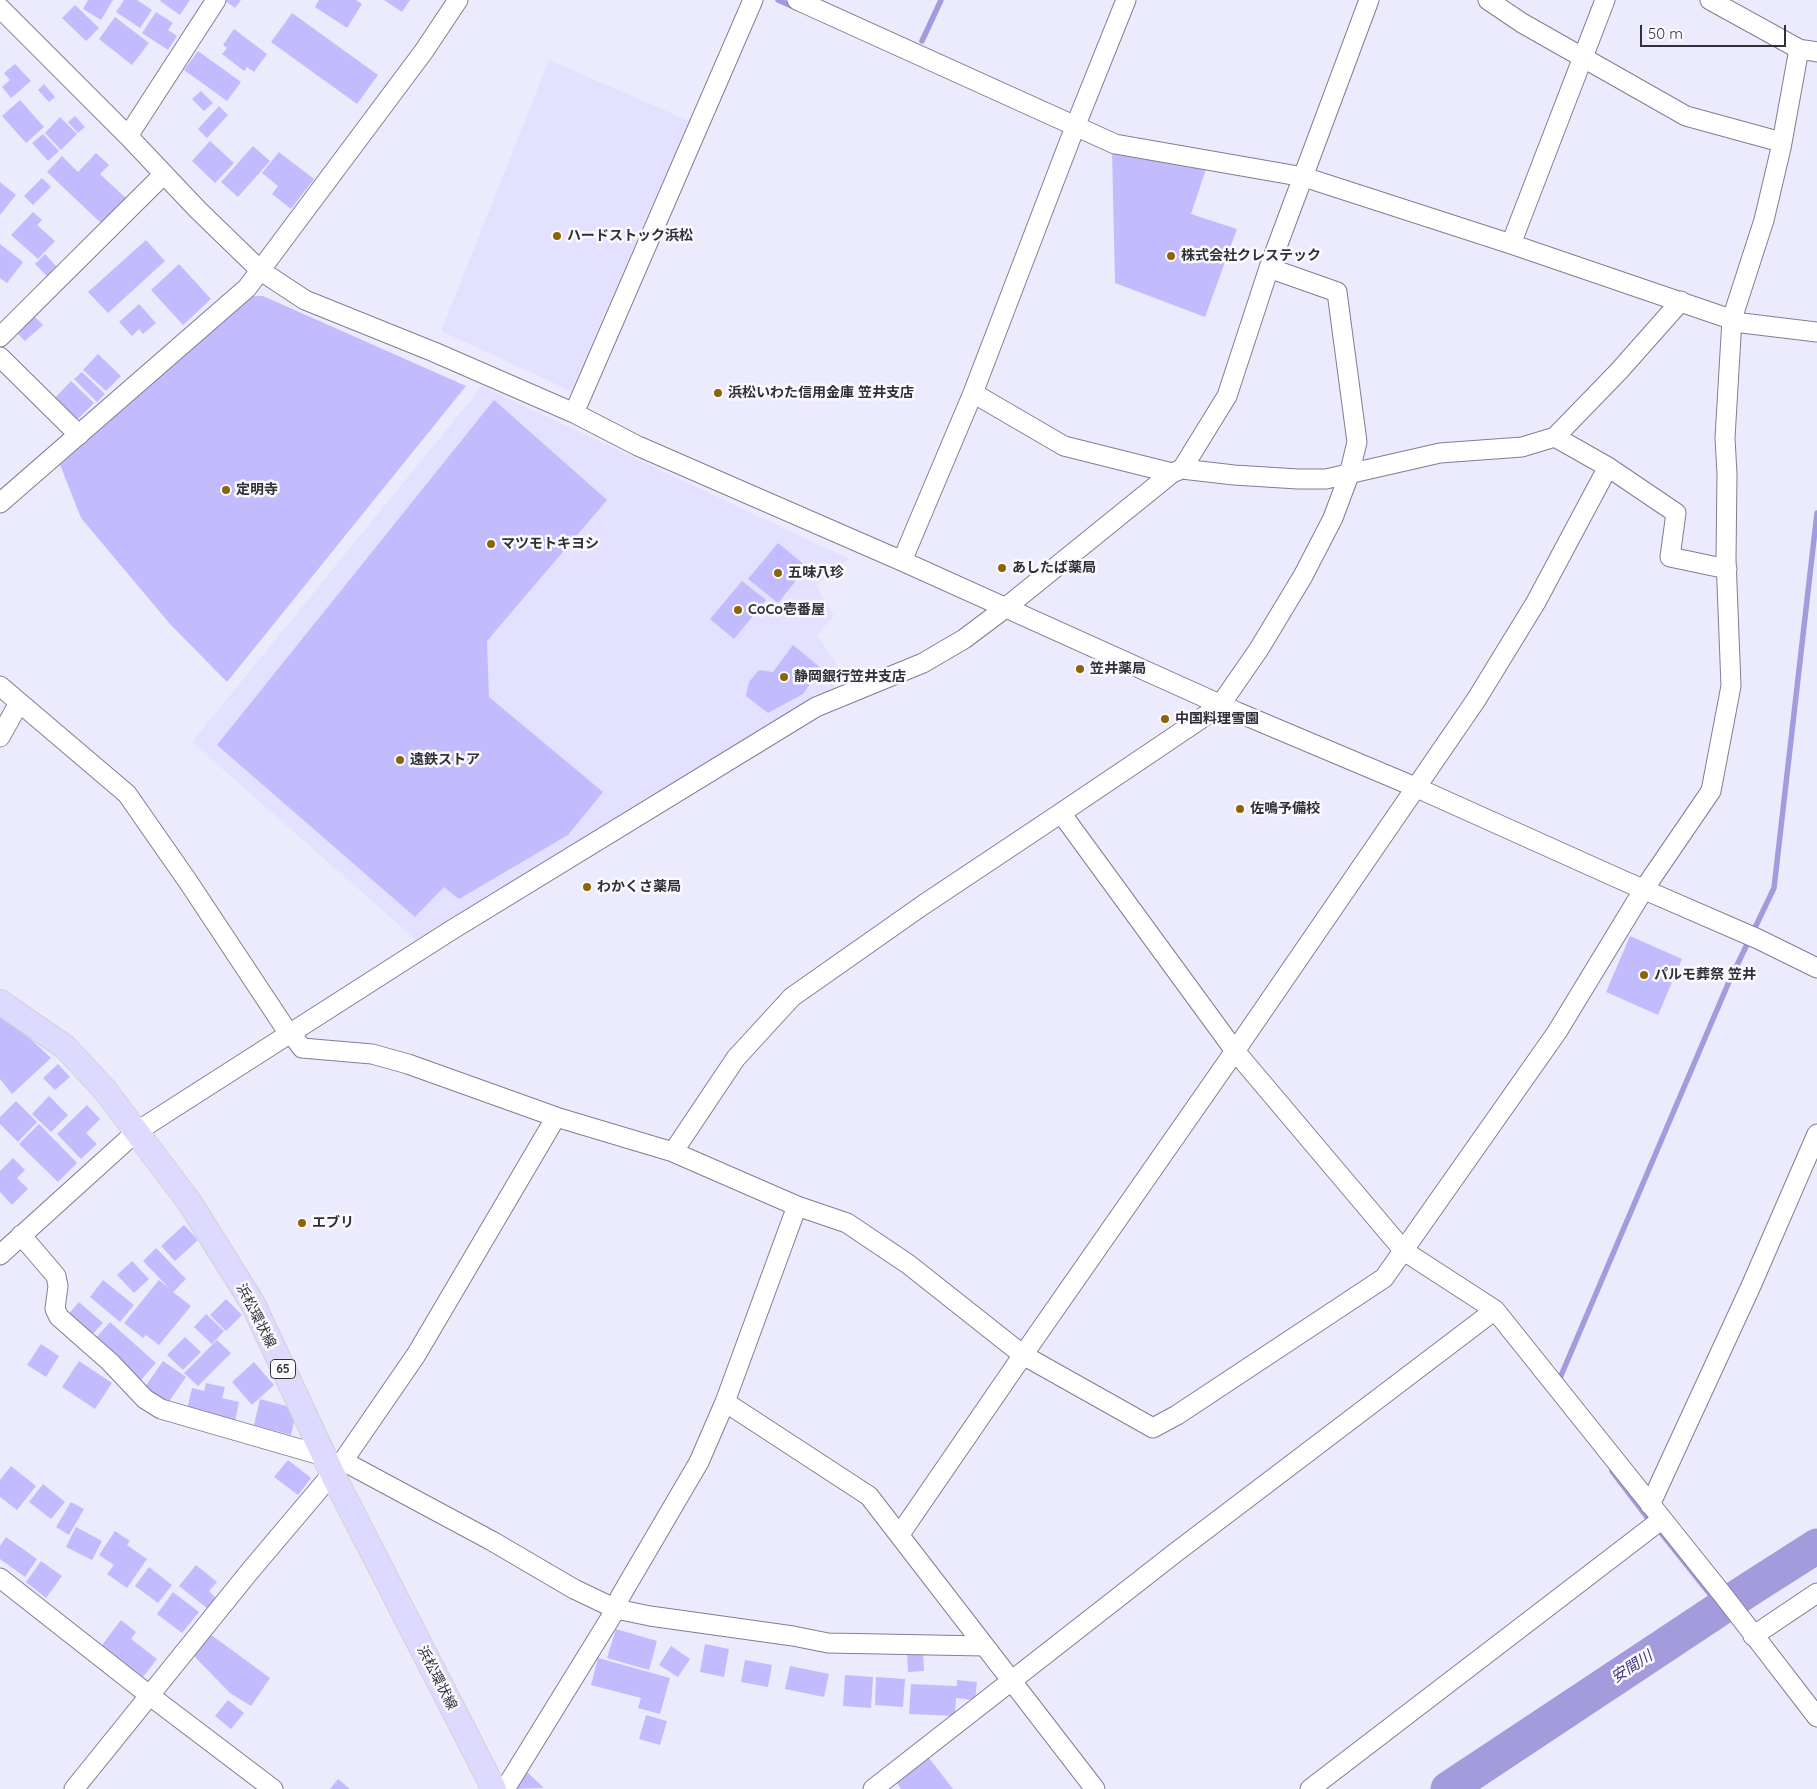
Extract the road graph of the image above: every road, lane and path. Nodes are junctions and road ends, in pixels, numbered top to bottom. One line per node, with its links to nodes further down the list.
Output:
1 (216, 0): 14 (street)
2 (458, 0): 20 (street)
3 (753, 0): 27 (street)
4 (797, 0): 13 (street)
5 (1126, 0): 13 (street)
6 (1369, 0): 17 (street)
7 (1488, 0): 12 (street)
8 (1605, 0): 12 (street)
9 (1710, 0): 11 (street)
10 (7, 8): 14 (street)
11 (1808, 51): 15 (street)
12 (1583, 58): 15 (street); 18 (street)
13 (1075, 127): 17 (street); 26 (street)
14 (128, 136): 16 (street)
15 (1781, 142): 22 (street)
16 (164, 174): 20 (street); 24 (street)
17 (1304, 177): 18 (street); 19 (street)
18 (1510, 244): 21 (street)
19 (1269, 268): 31 (street); 32 (street)
20 (261, 271): 27 (street); 28 (street)
21 (1681, 301): 22 (street); 29 (street)
22 (1732, 319): 23 (street); 35 (street)
23 (1817, 332)
24 (0, 337)
25 (0, 357): 28 (street)
26 (973, 393): 31 (street); 34 (street)
27 (574, 413): 34 (street)
28 (79, 435): 33 (street)
29 (1555, 437): 30 (street); 32 (street)
30 (1608, 467): 35 (street); 41 (street)
31 (1177, 471): 32 (street); 36 (street)
32 (1349, 475): 39 (street)
33 (0, 503)
34 (902, 561): 36 (street)
35 (1727, 569): 43 (street)
36 (1004, 609): 39 (street); 46 (street)
37 (0, 686): 38 (street)
38 (19, 703): 40 (street); 46 (street)
39 (1221, 704): 41 (street); 42 (street)
40 (0, 737)
41 (1415, 787): 43 (street); 47 (street)
42 (1061, 812): 47 (street); 51 (street)
43 (1644, 889): 44 (street); 54 (street)
44 (1817, 968)
45 (1, 1004): 49 (main road, 浜松環状線 / 65)
46 (290, 1033): 48 (street); 49 (street)
47 (1235, 1051): 54 (street); 57 (street)
48 (556, 1117): 51 (street); 59 (street)
49 (136, 1132): 53 (street); 59 (main road, 浜松環状線 / 65)
50 (1817, 1134): 60 (street)
51 (673, 1152): 52 (street)
52 (797, 1206): 57 (street); 58 (street)
53 (22, 1235): 55 (street); 59 (street)
54 (1404, 1251): 56 (street); 57 (street)
55 (0, 1255)
56 (1495, 1310): 60 (street); 68 (street)
57 (1023, 1355): 62 (street)
58 (725, 1402): 62 (street); 65 (street)
59 (333, 1464): 65 (street); 69 (street); 73 (main road, 浜松環状線 / 65)
60 (1650, 1505): 61 (street)
61 (1661, 1520): 66 (street); 77 (street)
62 (900, 1534): 67 (street)
63 (0, 1578): 69 (street)
64 (1817, 1592): 66 (street)
65 (616, 1609): 67 (street); 74 (street)
66 (1753, 1636): 70 (street)
67 (984, 1646): 68 (street)
68 (1013, 1681): 75 (street); 76 (street)
69 (149, 1695): 71 (street); 72 (street)
70 (1817, 1717)
71 (74, 1789)
72 (273, 1789)
73 (494, 1789)
74 (505, 1789)
75 (873, 1789)
76 (1095, 1789)
77 (1310, 1789)

